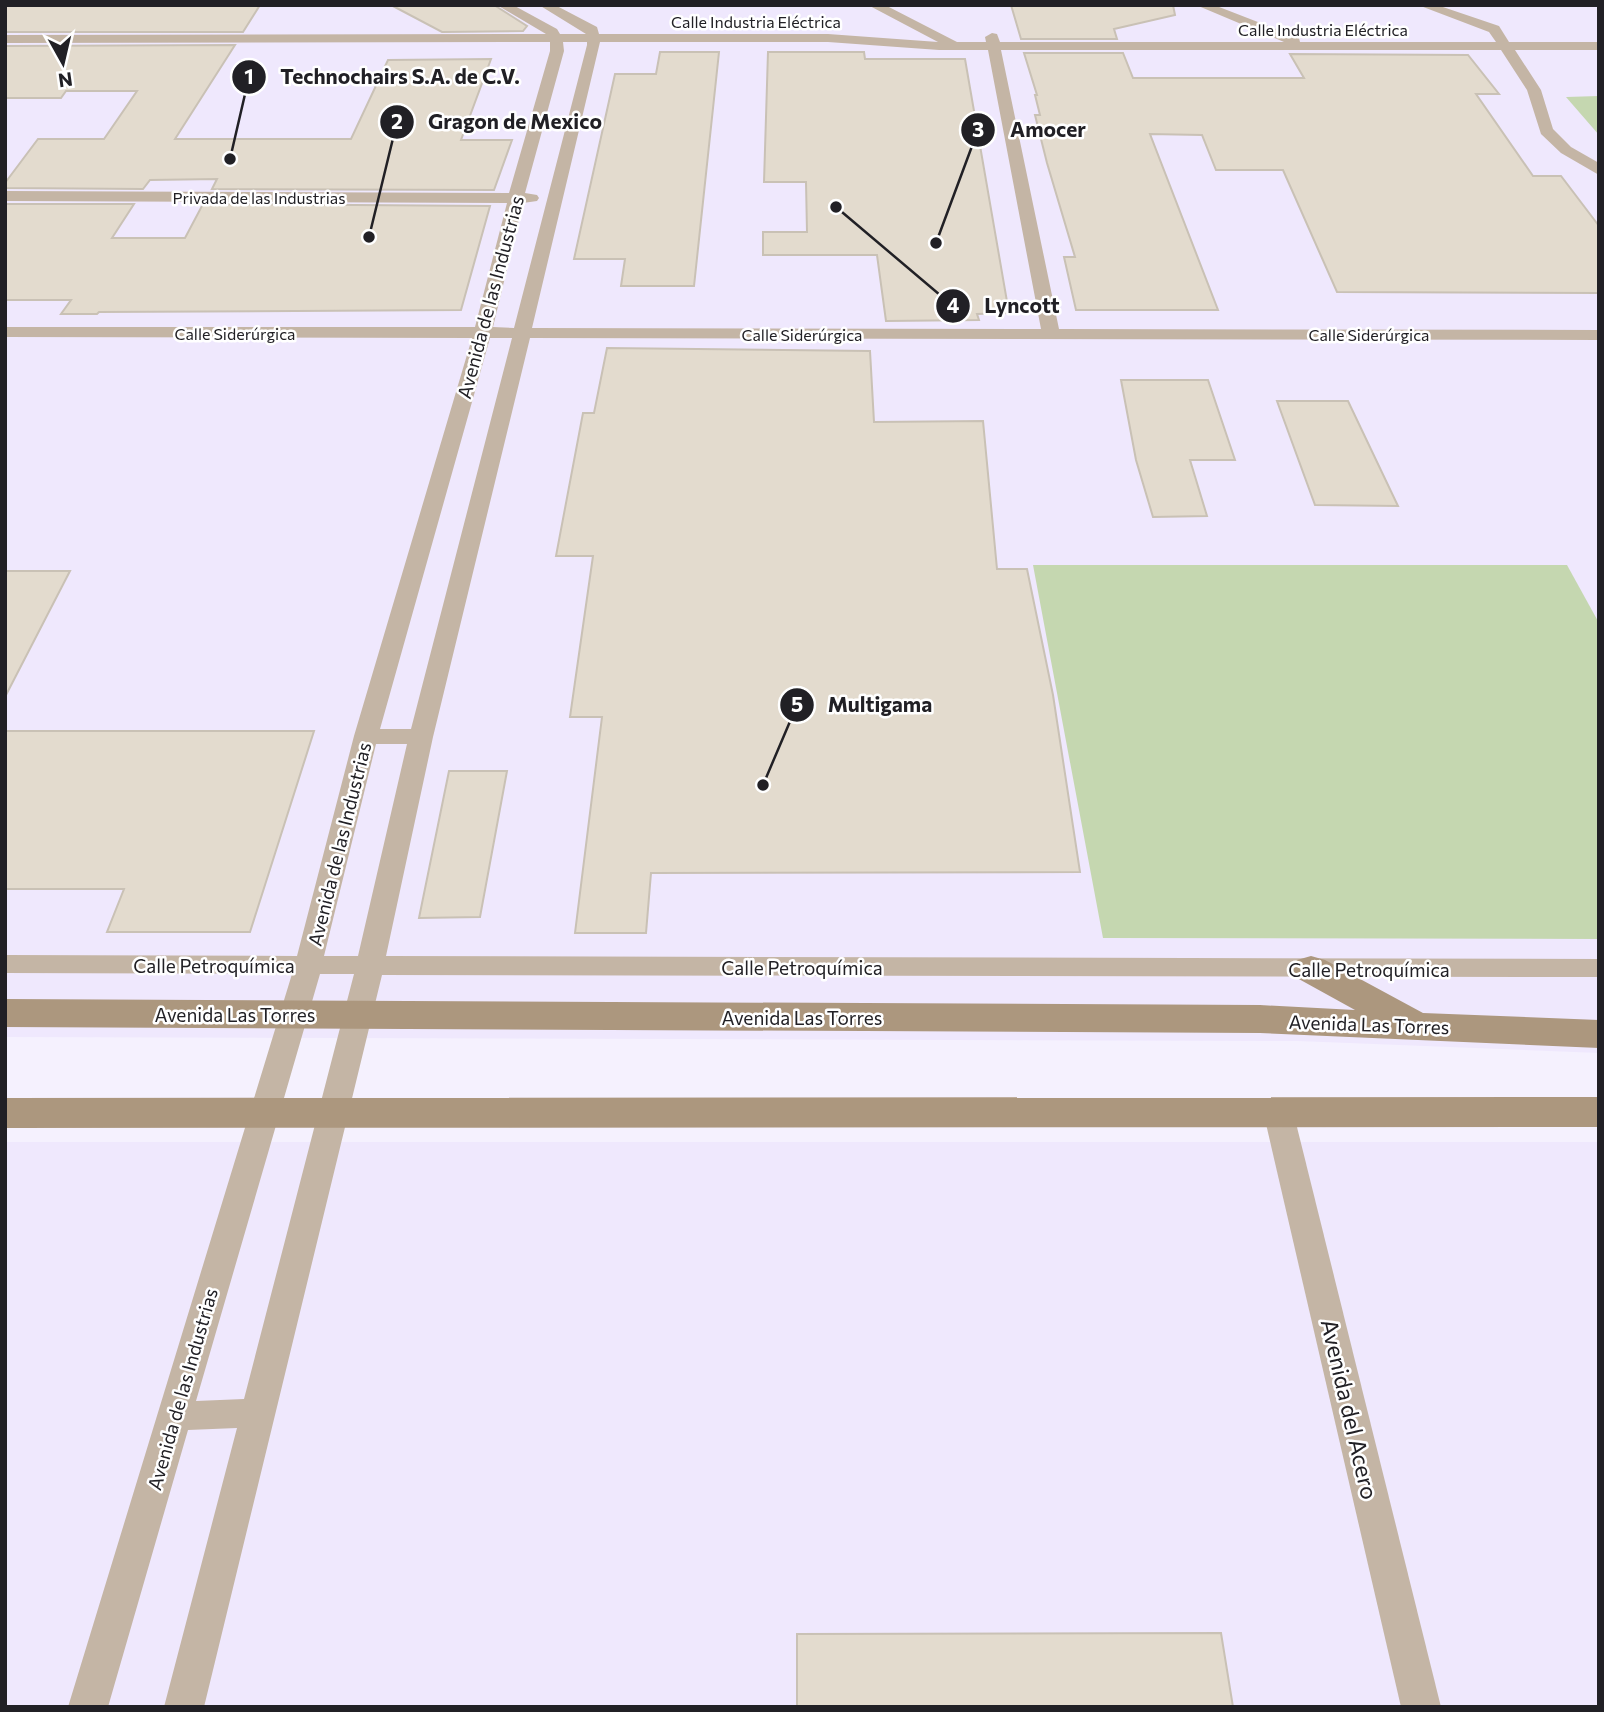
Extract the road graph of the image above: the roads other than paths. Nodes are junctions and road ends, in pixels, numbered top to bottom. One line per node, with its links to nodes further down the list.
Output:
1 (503, 5): 8 (street)
2 (545, 5): 9 (street)
3 (874, 5): 7 (street)
4 (1202, 5): 6 (street)
5 (1424, 5): 16 (street)
6 (1282, 36): 12 (street); 13 (street)
7 (940, 37): 10 (street); 12 (street); 15 (street)
8 (556, 38): 9 (street, Calle Industria Eléctrica); 11 (street, Calle Industria Eléctrica); 19 (street, Avenida de las Industrias)
9 (594, 38): 10 (street, Calle Industria Eléctrica); 20 (street, Avenida de las Industrias)
10 (828, 38): 15 (street, Calle Industria Eléctrica)
11 (5, 39)
12 (994, 42): 13 (street, Calle Industria Eléctrica); 15 (street, Calle Industria Eléctrica); 22 (street)
13 (1309, 46): 16 (street, Calle Industria Eléctrica)
14 (1599, 46): 16 (street, Calle Industria Eléctrica)
15 (958, 47)
16 (1507, 47): 17 (street)
17 (1599, 170)
18 (5, 196): 19 (street, Privada de las Industrias)
19 (516, 198): 20 (street, Privada de las Industrias); 23 (street, Avenida de las Industrias)
20 (554, 198): 24 (street, Avenida de las Industrias)
21 (5, 332): 23 (street, Calle Siderúrgica)
22 (1051, 333): 24 (street, Calle Siderúrgica); 25 (street, Calle Siderúrgica)
23 (482, 334): 24 (street, Calle Siderúrgica); 26 (street, Avenida de las Industrias)
24 (523, 334): 27 (street, Avenida de las Industrias)
25 (1599, 335)
26 (366, 737): 27 (street); 30 (street, Avenida de las Industrias)
27 (421, 737): 29 (street, Avenida de las Industrias)
28 (5, 964): 30 (street, Calle Petroquímica)
29 (368, 965): 30 (street, Calle Petroquímica); 32 (street, Calle Petroquímica); 35 (street, Avenida de las Industrias)
30 (308, 966): 34 (street, Avenida de las Industrias)
31 (1599, 968): 32 (street, Calle Petroquímica)
32 (1311, 969): 36 (main road)
33 (5, 1013): 34 (main road, Avenida Las Torres)
34 (294, 1014): 35 (main road, Avenida Las Torres); 41 (street, Avenida de las Industrias)
35 (359, 1014): 36 (main road, Avenida Las Torres); 42 (street, Avenida de las Industrias)
36 (1418, 1026): 37 (main road, Avenida Las Torres)
37 (1599, 1034)
38 (1278, 1111): 39 (main road); 42 (main road); 47 (street, Avenida del Acero)
39 (1599, 1112)
40 (5, 1113): 41 (main road)
41 (263, 1113): 42 (main road); 44 (street, Avenida de las Industrias)
42 (333, 1113): 43 (street, Avenida de las Industrias)
43 (258, 1413): 44 (street); 46 (street, Avenida de las Industrias)
44 (173, 1416): 45 (street, Avenida de las Industrias)
45 (88, 1707)
46 (184, 1707)
47 (1421, 1707)

